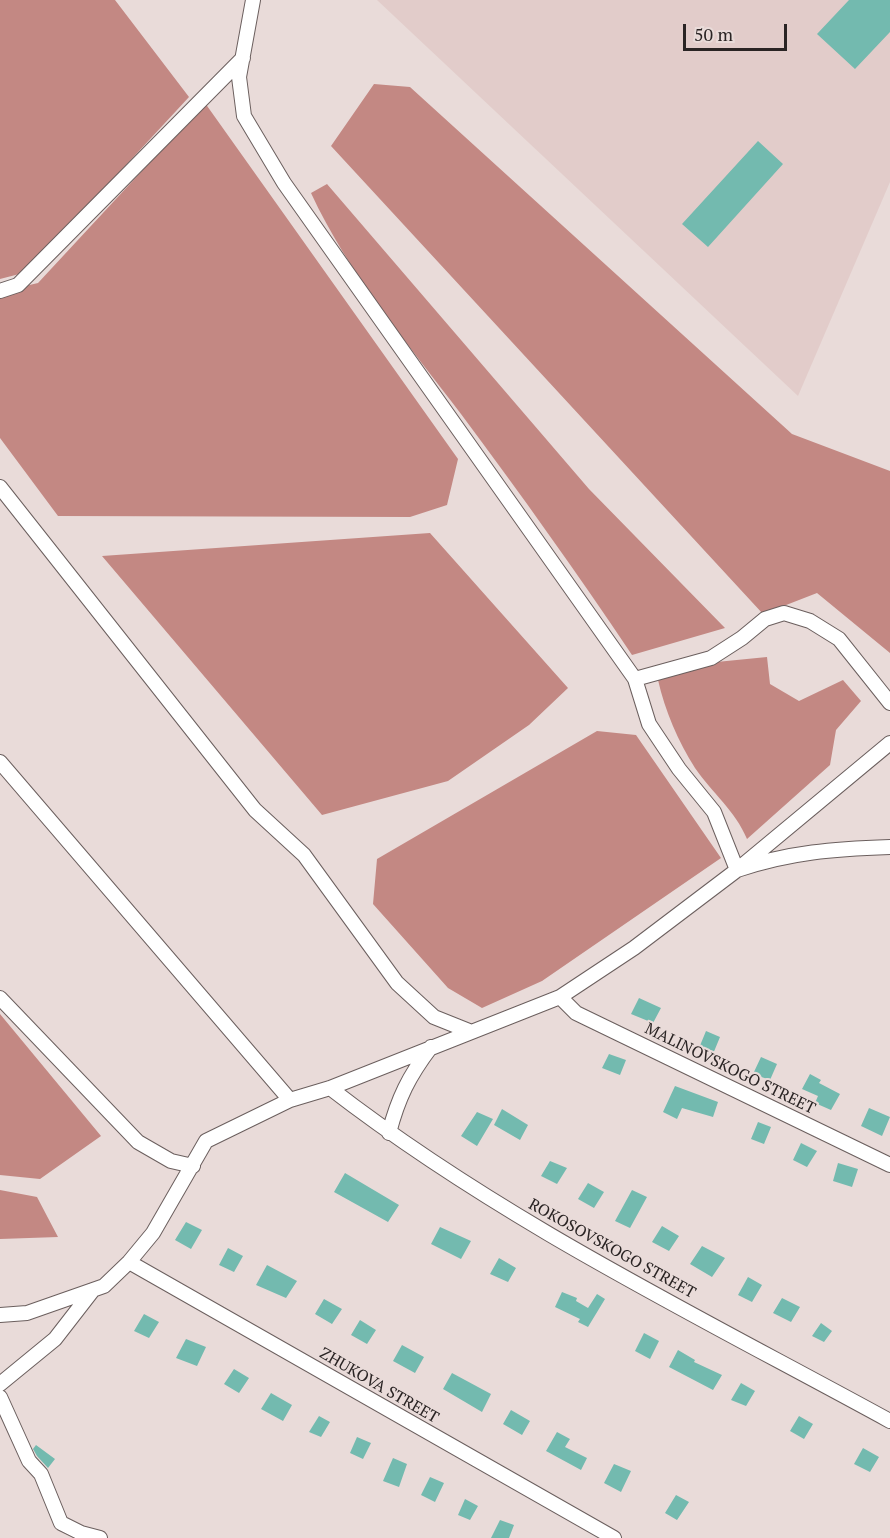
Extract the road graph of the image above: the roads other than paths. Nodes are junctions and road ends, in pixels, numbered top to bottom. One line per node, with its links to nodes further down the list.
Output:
1 (253, 0): 2 (street)
2 (243, 58): 3 (street); 5 (street)
3 (0, 291)
4 (0, 487): 13 (street)
5 (635, 679): 6 (street); 10 (street)
6 (890, 703)
7 (890, 743): 10 (street)
8 (0, 762): 16 (street)
9 (890, 847): 10 (street)
10 (737, 870): 11 (street)
11 (560, 997): 13 (street); 18 (street, MALINOVSKOGO STREET)
12 (0, 998): 19 (street)
13 (469, 1031): 14 (street)
14 (432, 1046): 15 (street); 17 (street)
15 (330, 1088): 16 (street); 17 (street, ROKOSOVSKOGO STREET)
16 (290, 1100): 19 (street)
17 (389, 1133): 26 (street, ROKOSOVSKOGO STREET)
18 (890, 1165)
19 (193, 1166): 20 (street)
20 (129, 1262): 21 (street); 28 (street, ZHUKOVA STREET)
21 (93, 1290): 22 (street); 23 (street)
22 (0, 1315)
23 (13, 1375): 24 (street); 25 (street)
24 (0, 1384)
25 (0, 1396): 27 (street)
26 (890, 1421)
27 (99, 1537)
28 (614, 1538)

